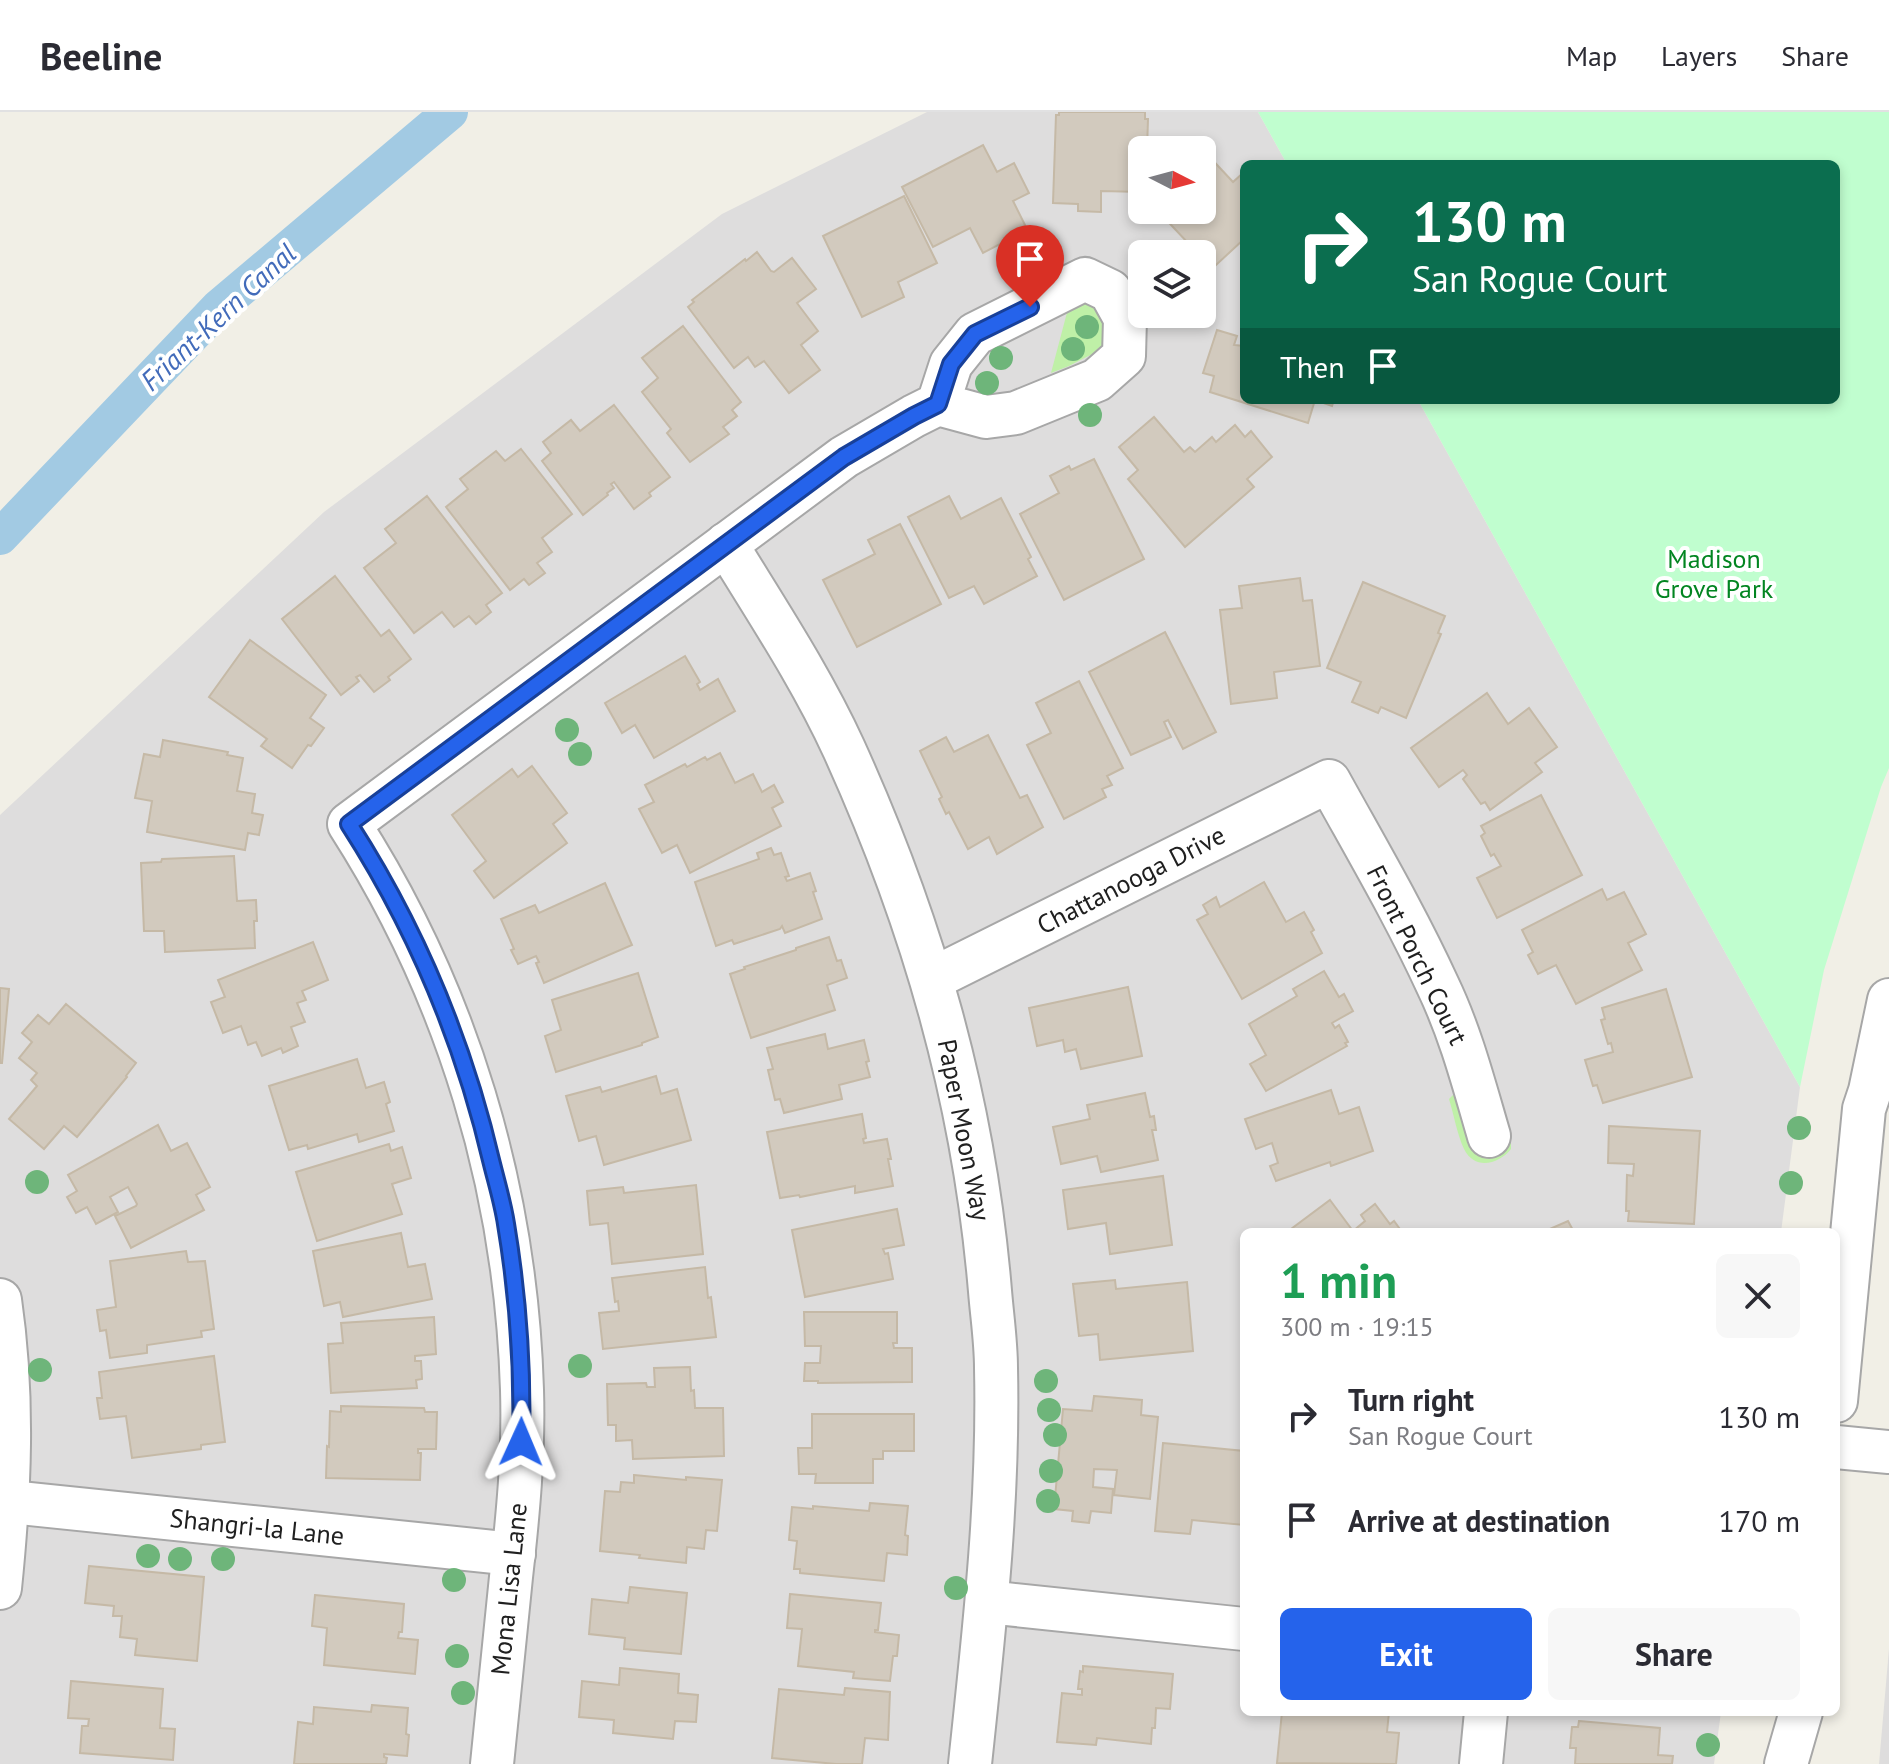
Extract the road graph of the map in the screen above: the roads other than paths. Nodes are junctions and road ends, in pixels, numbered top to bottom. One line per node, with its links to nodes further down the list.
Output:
1 (938, 404): 2 (street)
2 (726, 544): 4 (street, Paper Moon Way); 12 (street, Mona Lisa Lane)
3 (1329, 781): 4 (street, Chattanooga Drive); 6 (street, Front Porch Court)
4 (932, 979): 14 (street, Paper Moon Way)
5 (1889, 1000): 8 (street)
6 (1489, 1136)
7 (0, 1300): 11 (street)
8 (1840, 1359)
9 (1840, 1447): 10 (street)
10 (1889, 1452)
11 (3, 1501): 12 (street, Shangri-la Lane); 13 (street)
12 (514, 1554): 19 (street, Mona Lisa Lane)
13 (0, 1588)
14 (987, 1602): 15 (street); 20 (street, Paper Moon Way)
15 (1240, 1629)
16 (1486, 1716): 21 (street)
17 (1800, 1716): 22 (street)
18 (1811, 1716): 23 (street)
19 (492, 1764)
20 (970, 1764)
21 (1481, 1764)
22 (1786, 1764)
23 (1816, 1764)

